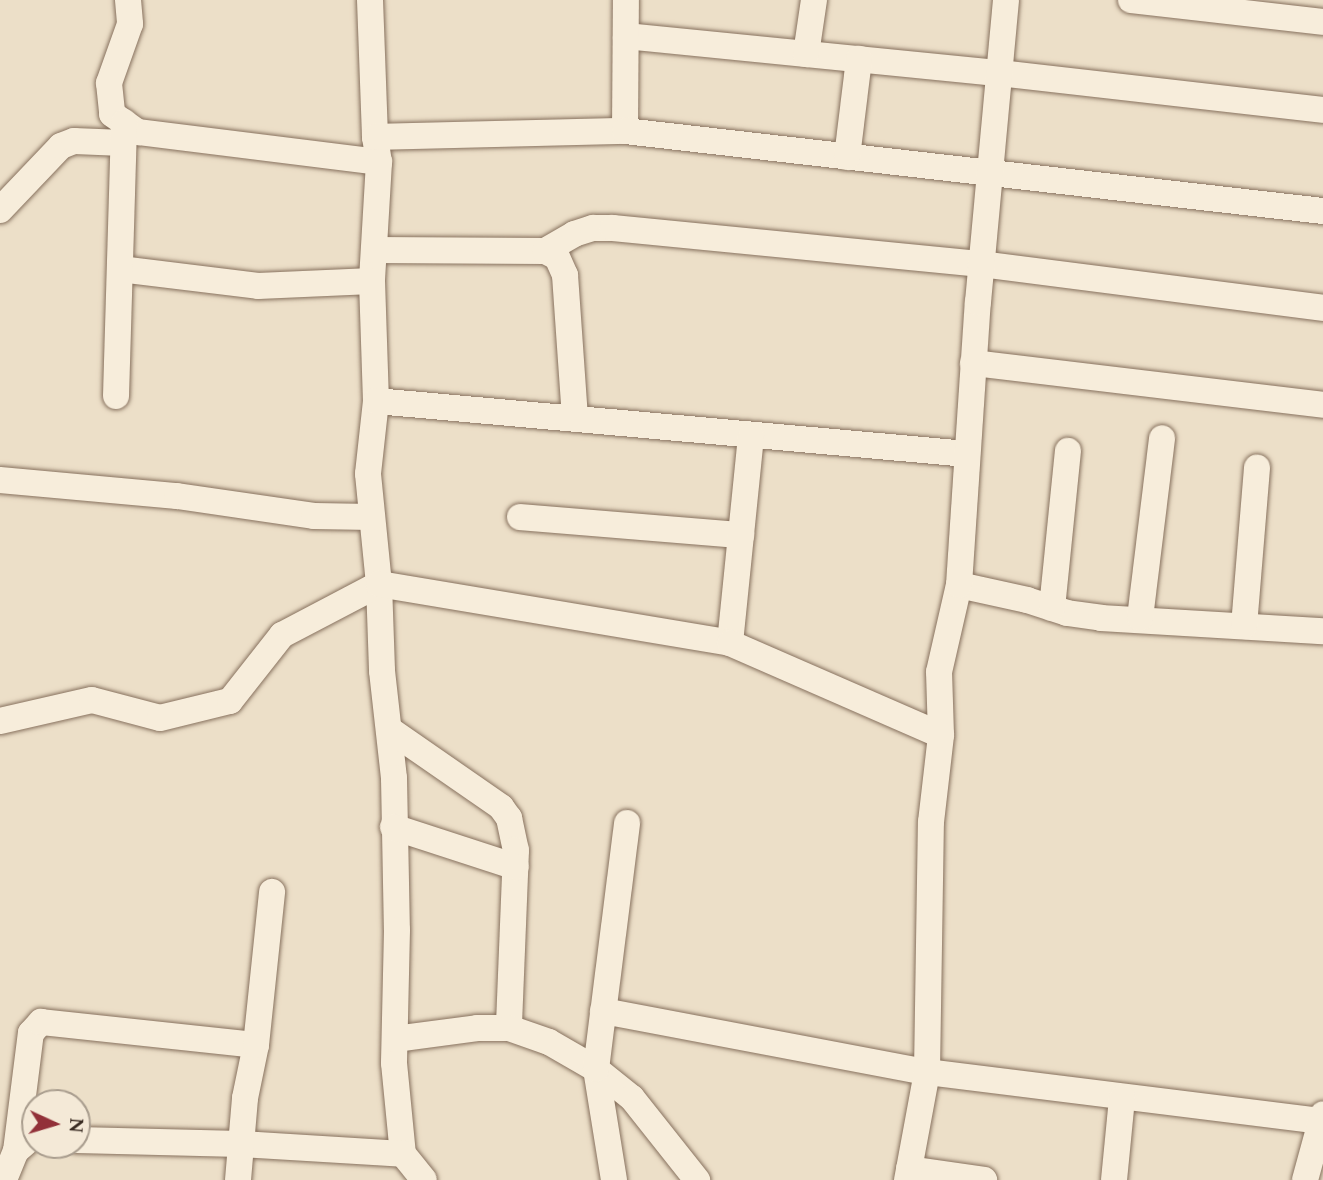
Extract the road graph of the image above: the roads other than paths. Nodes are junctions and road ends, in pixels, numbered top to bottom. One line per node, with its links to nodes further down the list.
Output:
1 (128, 0): 14 (street)
2 (370, 0): 15 (street)
3 (626, 0): 8 (street)
4 (814, 0): 9 (street)
5 (1006, 0): 11 (street)
6 (1131, 0): 7 (street)
7 (1323, 22)
8 (626, 36): 9 (street); 13 (street)
9 (806, 54): 10 (street)
10 (859, 59): 11 (street); 16 (street)
11 (999, 73): 12 (street); 17 (street)
12 (1323, 110)
13 (625, 131): 15 (street); 16 (street)
14 (123, 132): 15 (street); 18 (street); 23 (street)
15 (377, 150): 20 (street)
16 (847, 157): 17 (street)
17 (989, 174): 19 (street); 22 (street)
18 (0, 210)
19 (1323, 211)
20 (374, 250): 21 (street); 24 (street)
21 (545, 251): 22 (street); 30 (street)
22 (981, 264): 25 (street); 26 (street)
23 (120, 268): 24 (street); 27 (street)
24 (372, 281): 28 (street)
25 (1323, 308)
26 (973, 363): 29 (street); 34 (street)
27 (116, 396)
28 (376, 401): 30 (street); 37 (street)
29 (1323, 405)
30 (575, 418): 31 (street)
31 (751, 436): 34 (street); 39 (street)
32 (1162, 438): 43 (street)
33 (1068, 451): 42 (street)
34 (967, 454): 41 (street)
35 (1257, 467): 44 (street)
36 (0, 480): 37 (street)
37 (372, 517): 40 (street)
38 (520, 517): 39 (street)
39 (741, 535): 46 (street)
40 (379, 584): 46 (street); 47 (street); 48 (street)
41 (959, 585): 42 (street); 49 (street)
42 (1052, 608): 43 (street)
43 (1140, 618): 44 (street)
44 (1244, 626): 45 (street)
45 (1323, 631)
46 (730, 643): 49 (street)
47 (0, 721)
48 (390, 730): 51 (street); 52 (street)
49 (941, 735): 59 (street)
50 (627, 823): 54 (street)
51 (393, 827): 52 (street); 56 (street)
52 (516, 867): 55 (street)
53 (272, 892): 57 (street)
54 (603, 1011): 58 (street); 59 (street)
55 (509, 1028): 56 (street); 58 (street)
56 (395, 1039): 64 (street)
57 (256, 1045): 63 (street); 65 (street)
58 (596, 1069): 69 (street); 70 (street)
59 (927, 1072): 60 (street); 66 (street)
60 (1122, 1098): 61 (street); 72 (street)
61 (1322, 1117): 73 (street)
62 (91, 1140): 63 (street)
63 (241, 1144): 64 (street); 67 (street)
64 (403, 1154): 68 (street)
65 (12, 1161)
66 (908, 1175): 71 (street)
67 (238, 1180)
68 (424, 1180)
69 (614, 1180)
70 (697, 1180)
71 (984, 1180)
72 (1114, 1180)
73 (1306, 1180)

